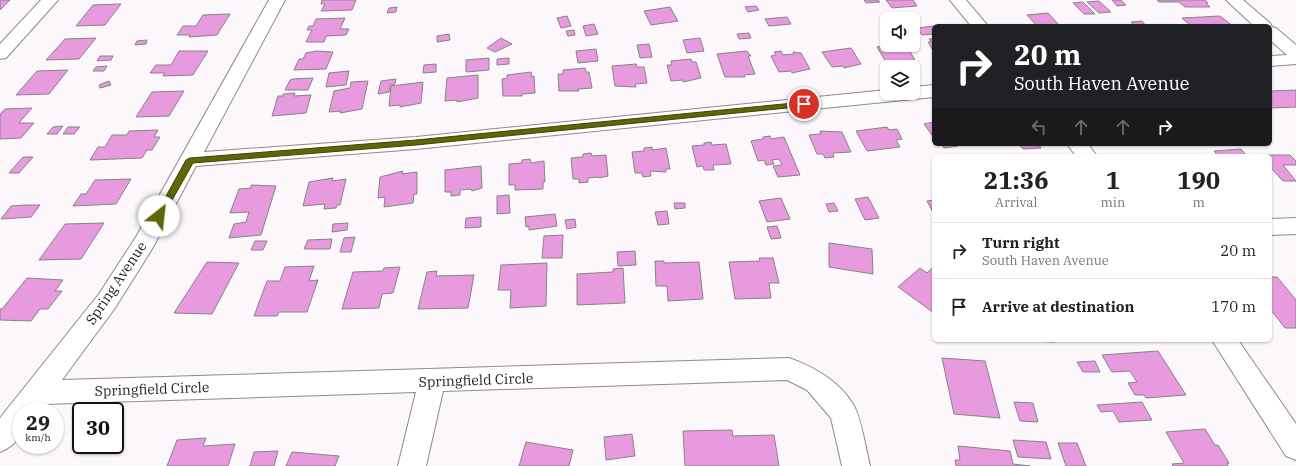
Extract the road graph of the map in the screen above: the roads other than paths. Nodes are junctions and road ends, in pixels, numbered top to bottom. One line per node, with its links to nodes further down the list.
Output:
1 (50, 0): 8 (street)
2 (277, 0): 17 (street, Spring Avenue)
3 (958, 0): 5 (street)
4 (1234, 0): 6 (street)
5 (978, 24)
6 (1262, 24)
7 (1272, 33): 9 (street)
8 (0, 54)
9 (1296, 54)
10 (1296, 59): 11 (street)
11 (1272, 61)
12 (932, 91): 13 (street)
13 (920, 92)
14 (880, 96): 17 (street)
15 (1079, 146): 16 (street)
16 (1085, 154)
17 (190, 160): 22 (street, Spring Avenue)
18 (1296, 226): 19 (street)
19 (1272, 227)
20 (1225, 342): 26 (street)
21 (432, 381): 23 (street, Springfield Circle); 27 (street); 28 (street, Springfield Circle)
22 (29, 402)
23 (64, 403)
24 (12, 424): 25 (street, Spring Avenue)
25 (0, 439)
26 (1296, 446)
27 (412, 466)
28 (856, 466)

